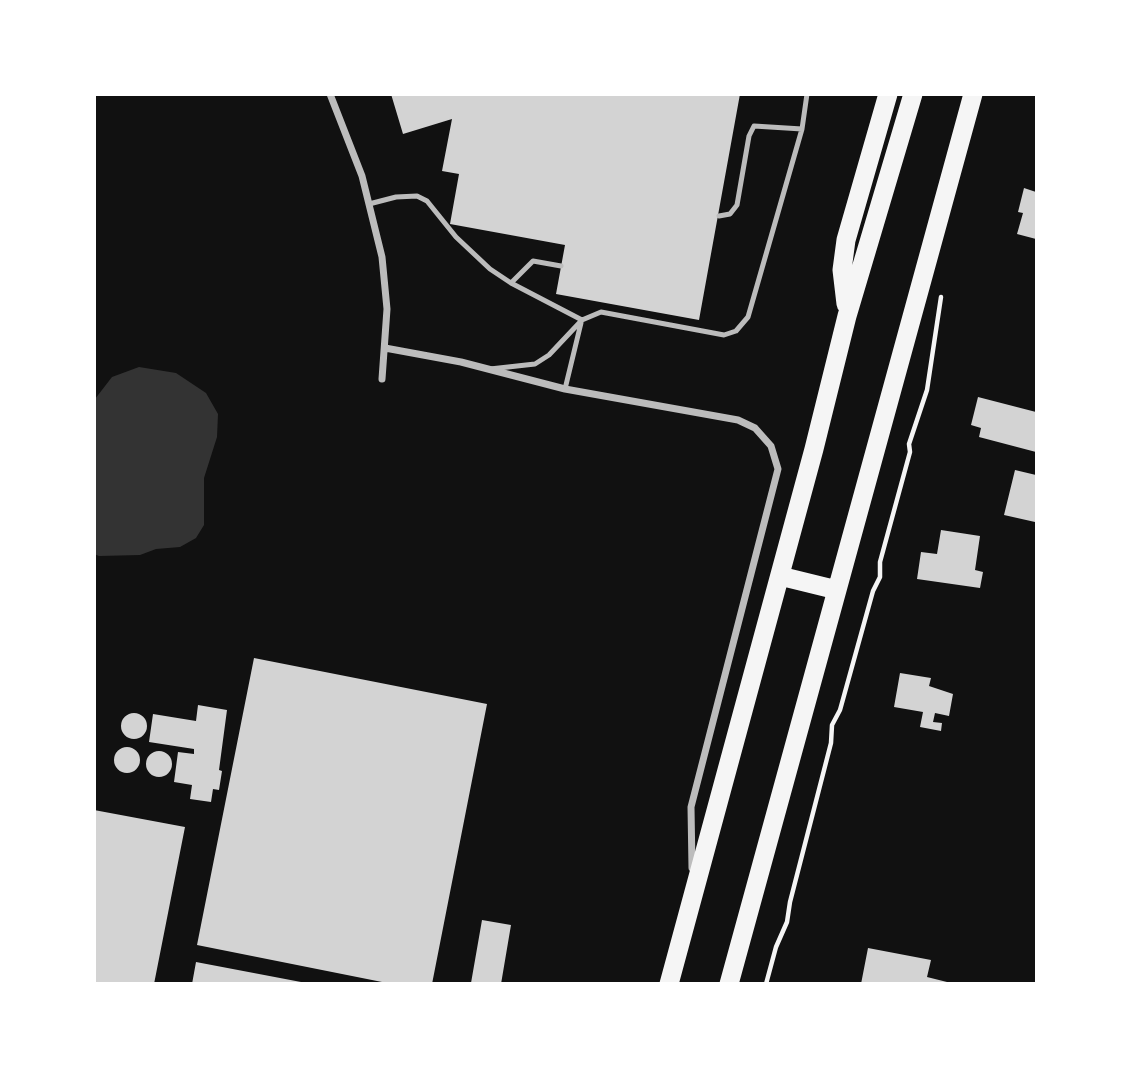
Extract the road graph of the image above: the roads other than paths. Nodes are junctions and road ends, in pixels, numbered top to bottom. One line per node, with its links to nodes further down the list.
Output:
1 (330, 94): 7 (street)
2 (807, 94): 6 (lane)
3 (888, 94): 11 (highway)
4 (913, 94): 11 (highway)
5 (973, 94): 18 (highway)
6 (802, 129): 8 (lane); 12 (lane)
7 (369, 204): 10 (lane); 13 (street)
8 (719, 216)
9 (561, 266): 10 (lane)
10 (511, 283): 12 (lane)
11 (847, 316): 17 (highway)
12 (582, 320): 14 (lane); 16 (lane)
13 (386, 348): 14 (street); 15 (street)
14 (489, 369): 16 (street)
15 (383, 379)
16 (565, 389): 19 (street)
17 (780, 576): 18 (highway); 19 (highway)
18 (837, 590): 21 (highway)
19 (693, 897): 20 (highway)
20 (669, 984)
21 (729, 984)

